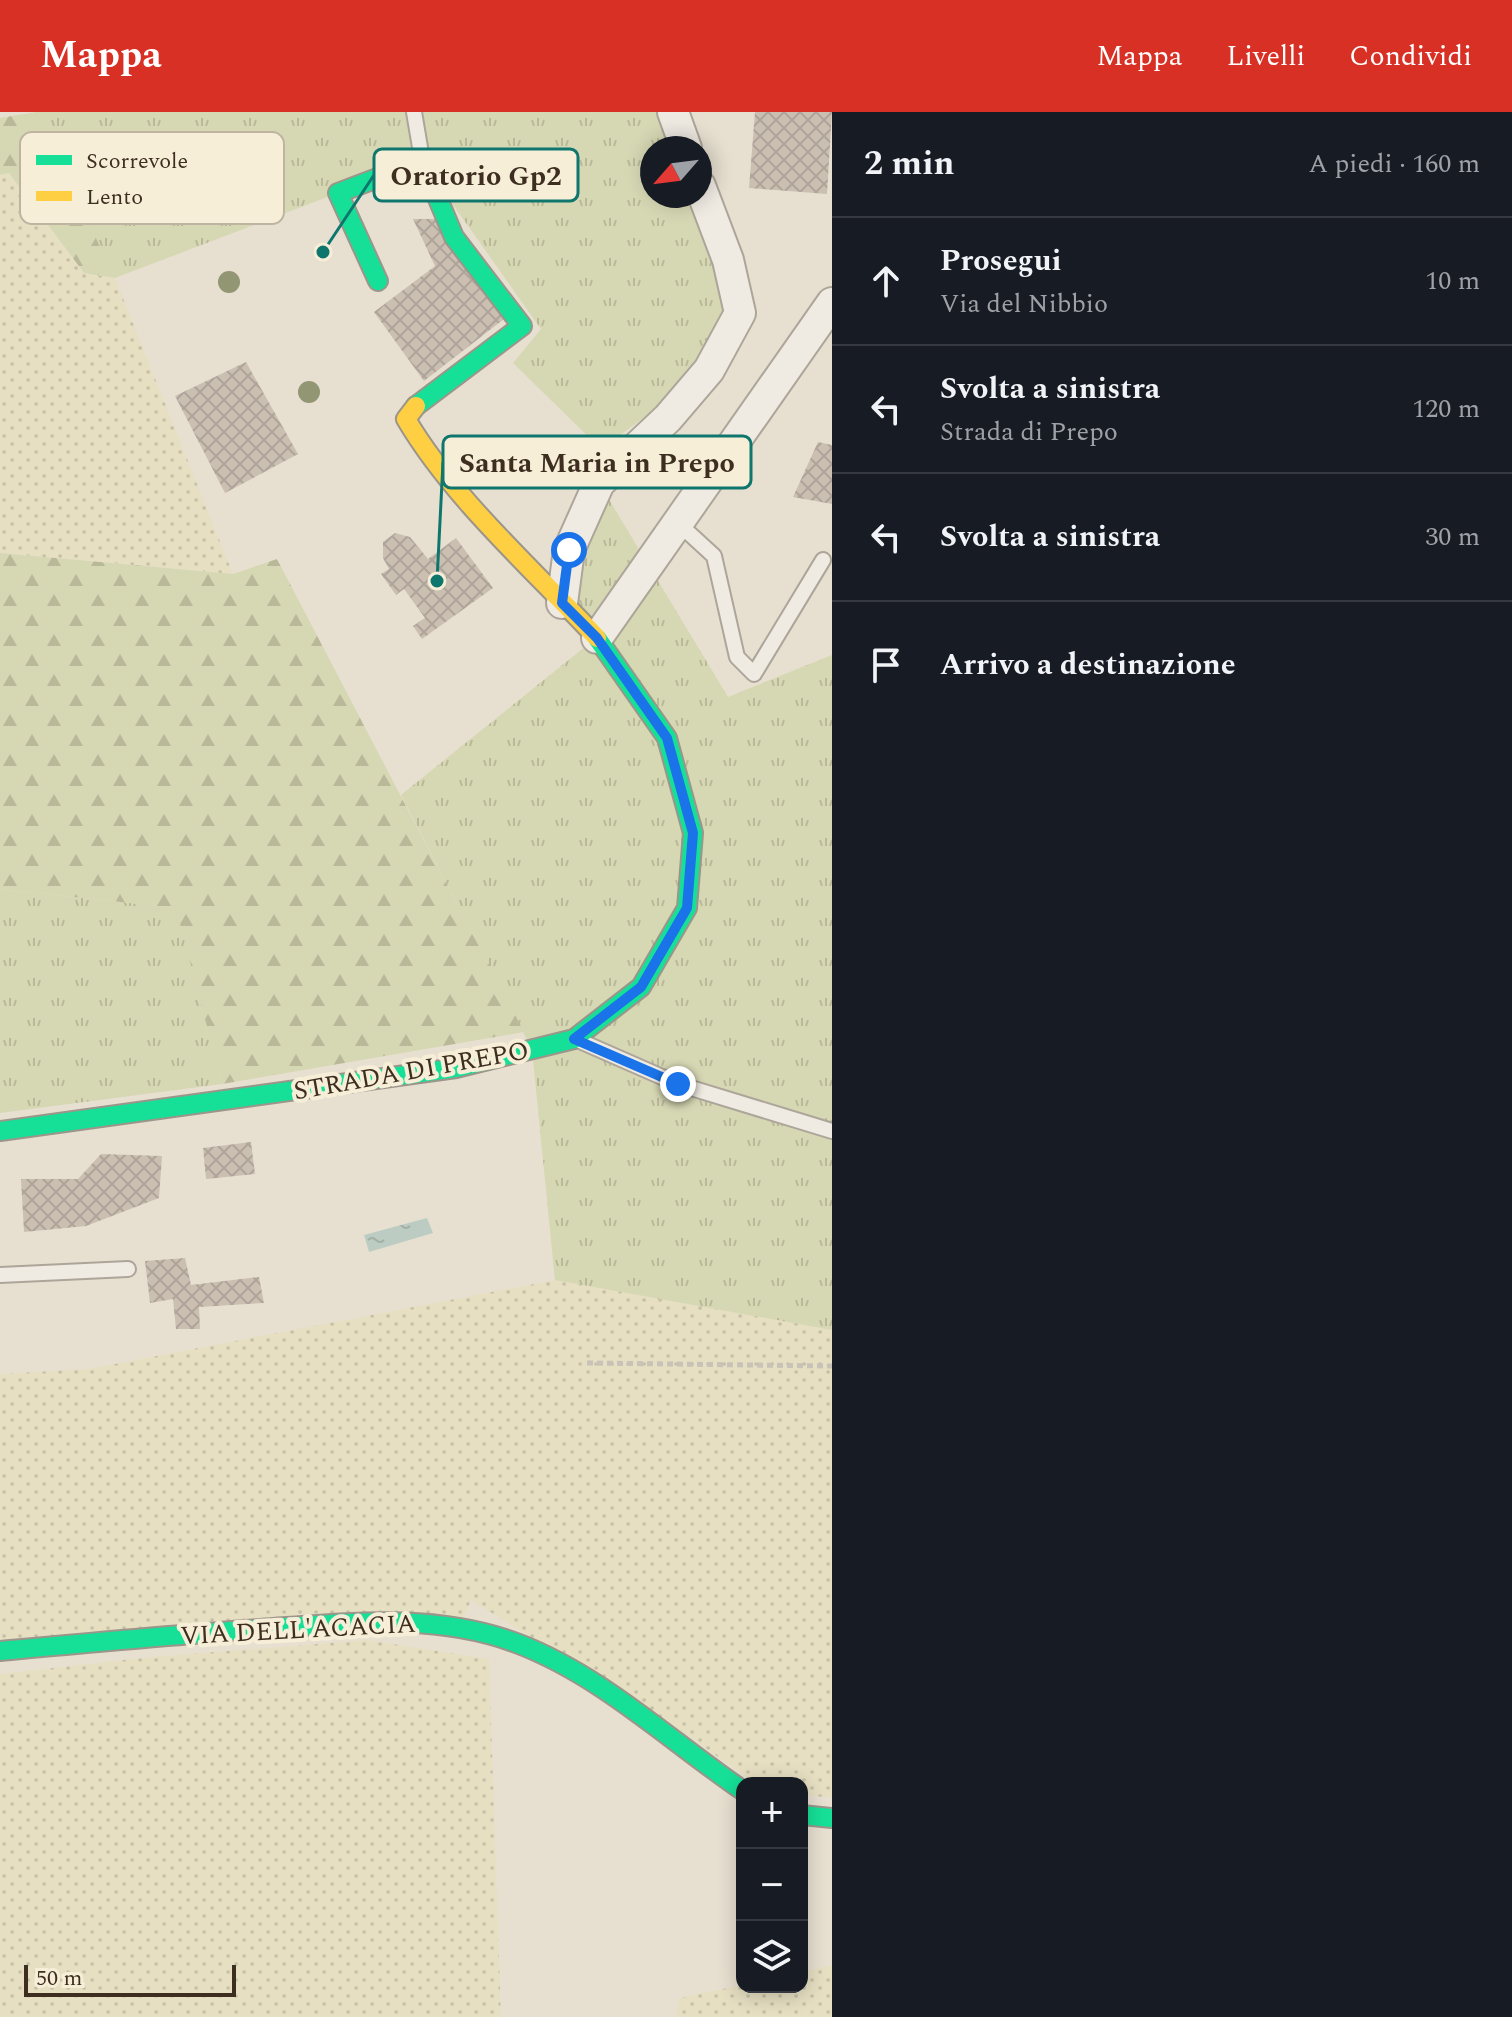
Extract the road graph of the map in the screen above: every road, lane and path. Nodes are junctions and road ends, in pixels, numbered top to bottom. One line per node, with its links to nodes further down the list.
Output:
1 (414, 112): 4 (lane)
2 (673, 112): 3 (street)
3 (682, 136)
4 (422, 161): 6 (street); 10 (street, STRADA DI PREPO)
5 (708, 208): 10 (street)
6 (378, 281)
7 (832, 303): 8 (street)
8 (678, 523): 9 (lane); 11 (street)
9 (823, 560)
10 (562, 603): 11 (street, STRADA DI PREPO)
11 (597, 638): 12 (street, STRADA DI PREPO)
12 (574, 1039): 13 (street, STRADA DI PREPO); 14 (lane)
13 (0, 1131)
14 (832, 1131)
15 (128, 1269): 16 (lane)
16 (0, 1275)
17 (587, 1363): 18 (path)
18 (832, 1366)
19 (0, 1651): 20 (street, VIA DELL'ACACIA)
20 (736, 1786)
21 (808, 1816): 22 (street)
22 (832, 1818)

